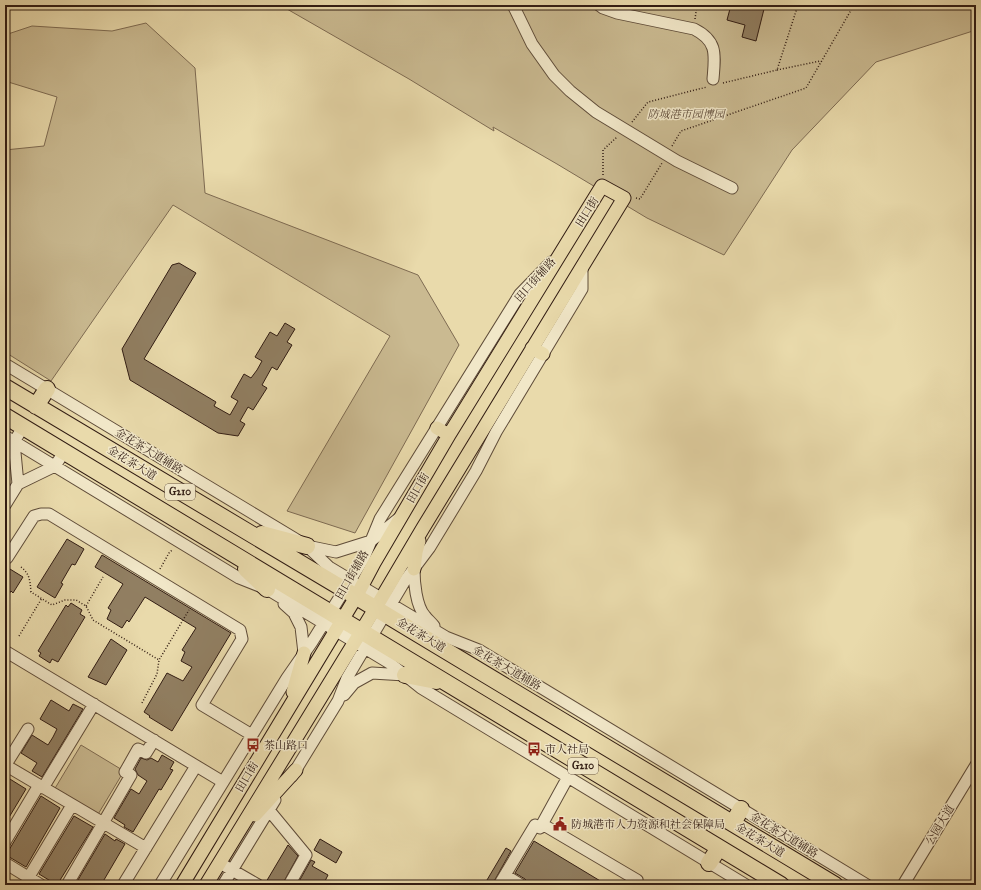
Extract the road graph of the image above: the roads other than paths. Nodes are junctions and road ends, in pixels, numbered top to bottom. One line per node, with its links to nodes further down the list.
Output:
1 (513, 5): 4 (street)
2 (599, 5): 3 (street)
3 (713, 84)
4 (732, 188)
5 (563, 250): 6 (main road, 田口街); 13 (street, 田口街辅路); 14 (main road, 田口街)
6 (537, 351): 22 (main road, 田口街); 27 (street)
7 (5, 364): 9 (street, 金花茶大道辅路)
8 (5, 387): 10 (highway, 金花茶大道 / G210)
9 (46, 389): 10 (highway); 25 (street, 金花茶大道辅路)
10 (36, 406): 21 (highway, 金花茶大道 / G210)
11 (5, 416): 12 (highway, G210)
12 (23, 427): 15 (street); 16 (highway, G210)
13 (437, 428): 14 (main road); 23 (street, 田口街辅路)
14 (450, 435): 20 (main road, 田口街)
15 (10, 439): 17 (street); 18 (street)
16 (64, 452): 17 (street); 24 (highway, G210)
17 (55, 466): 18 (street); 29 (street)
18 (18, 484): 19 (street)
19 (5, 504)
20 (401, 517): 23 (street); 28 (main road, 田口街)
21 (241, 528): 25 (highway); 28 (highway, 金花茶大道 / G210)
22 (423, 528): 27 (main road); 30 (main road, 田口街)
23 (371, 541): 25 (street); 28 (street, 田口街辅路)
24 (221, 546): 29 (highway); 31 (highway, G210)
25 (307, 546): 28 (street, 金花茶大道辅路)
26 (5, 557): 42 (street)
27 (414, 569): 30 (street); 32 (street)
28 (353, 588): 30 (highway, 金花茶大道 / G210); 31 (main road, 田口街)
29 (267, 589): 31 (street); 34 (street)
30 (383, 606): 32 (street, 金花茶大道辅路); 33 (main road, 田口街); 54 (highway, 金花茶大道 / G210)
31 (333, 621): 33 (highway, G210); 34 (street); 40 (main road, 田口街)
32 (446, 637): 53 (street, 金花茶大道辅路)
33 (363, 640): 36 (street); 37 (highway, G210); 38 (street); 57 (main road, 田口街)
34 (304, 653): 40 (main road); 42 (street)
35 (6, 655): 39 (street)
36 (405, 675): 37 (highway); 38 (street); 48 (street)
37 (448, 684): 60 (highway, G210)
38 (338, 701): 47 (street)
39 (94, 704): 43 (street); 50 (street)
40 (289, 708): 71 (main road, 田口街)
41 (28, 729): 44 (street)
42 (252, 735): 49 (street)
43 (154, 740): 46 (street); 55 (street)
44 (5, 765): 50 (street)
45 (976, 765): 82 (street, 公园大道)
46 (196, 766): 49 (street); 59 (street)
47 (296, 770): 52 (street); 57 (main road)
48 (568, 777): 56 (street); 63 (street)
49 (223, 782): 70 (street)
50 (41, 786): 51 (street); 58 (street)
51 (72, 805): 55 (street); 66 (street)
52 (268, 809): 64 (street); 75 (street)
53 (741, 809): 54 (highway); 81 (street, 金花茶大道辅路)
54 (733, 823): 80 (highway, 金花茶大道 / G210)
55 (103, 824): 59 (street); 68 (street)
56 (542, 824): 65 (street); 77 (street)
57 (235, 837): 61 (main road, 田口街)
58 (5, 842)
59 (146, 848): 69 (street)
60 (718, 848): 63 (highway); 79 (highway, G210)
61 (220, 862): 64 (street); 72 (main road, 田口街)
62 (5, 863): 66 (street)
63 (709, 863): 78 (street)
64 (232, 869): 73 (street); 74 (street)
65 (502, 880): 76 (street)
66 (26, 881): 67 (street)
67 (41, 885)
68 (68, 885)
69 (123, 885)
70 (160, 885)
71 (182, 885)
72 (206, 885)
73 (222, 885)
74 (258, 885)
75 (289, 885)
76 (521, 885)
77 (635, 885)
78 (746, 885)
79 (781, 885)
80 (835, 885)
81 (867, 885)
82 (903, 885)

